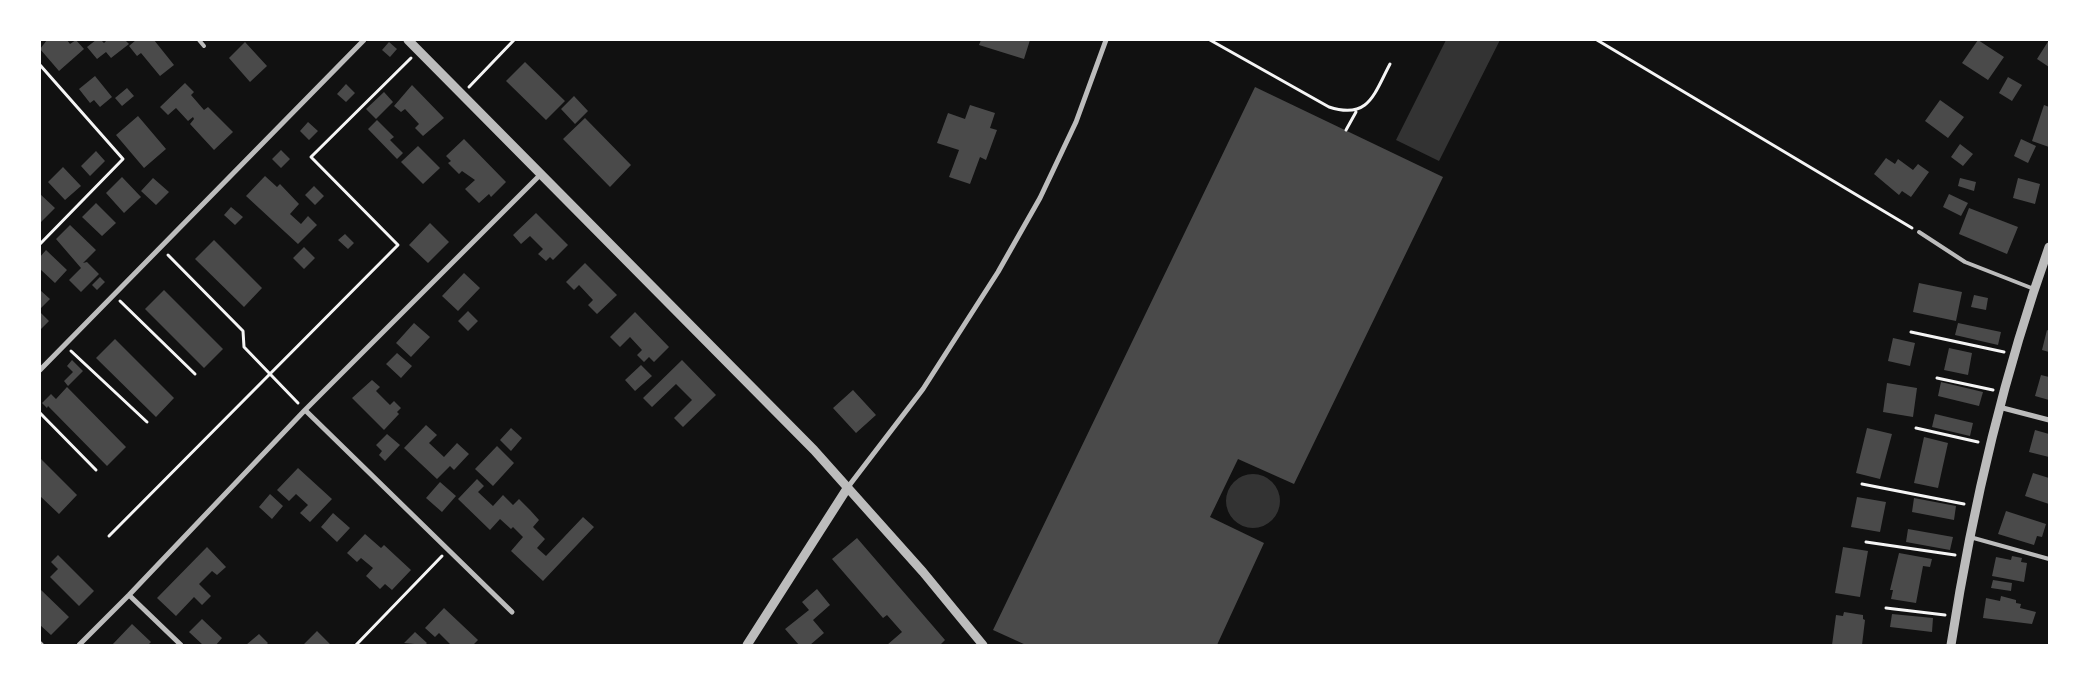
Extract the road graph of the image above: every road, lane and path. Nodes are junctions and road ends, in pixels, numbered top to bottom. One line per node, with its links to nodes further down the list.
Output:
1 (199, 40): 8 (lane)
2 (364, 40): 18 (street)
3 (408, 40): 9 (street)
4 (514, 40): 12 (path)
5 (1106, 40): 39 (street)
6 (1210, 40): 13 (path)
7 (1597, 40): 16 (path)
8 (204, 46)
9 (418, 50): 12 (street); 27 (path)
10 (1390, 64): 13 (path)
11 (40, 65): 17 (path)
12 (462, 94): 15 (street)
13 (1356, 111): 14 (path)
14 (1346, 130)
15 (540, 175): 31 (street); 39 (street)
16 (1919, 232): 20 (lane)
17 (40, 244)
18 (160, 247): 21 (street); 27 (path)
19 (2049, 247): 20 (street)
20 (2034, 290): 24 (street)
21 (113, 295): 23 (street); 26 (path)
22 (1911, 332): 24 (path)
23 (65, 345): 25 (street); 34 (path)
24 (2014, 354): 29 (street)
25 (40, 370)
26 (195, 374)
27 (270, 374): 31 (path); 41 (path)
28 (1937, 378): 29 (path)
29 (2003, 392): 30 (street)
30 (1999, 407): 33 (street); 36 (street)
31 (305, 410): 44 (street); 47 (street)
32 (40, 414): 37 (path)
33 (2049, 420)
34 (147, 422)
35 (1916, 428): 36 (path)
36 (1990, 444): 40 (street)
37 (96, 470)
38 (1862, 484): 40 (path)
39 (848, 486): 54 (street); 55 (street)
40 (1977, 506): 42 (street)
41 (109, 536)
42 (1970, 537): 45 (street); 46 (lane)
43 (1866, 542): 45 (path)
44 (448, 550): 49 (street); 53 (path)
45 (1966, 557): 50 (street)
46 (2049, 559)
47 (129, 595): 51 (street); 52 (street)
48 (1886, 608): 50 (path)
49 (512, 612)
50 (1955, 617): 56 (street)
51 (79, 645)
52 (181, 645)
53 (356, 645)
54 (747, 645)
55 (983, 645)
56 (1951, 645)

